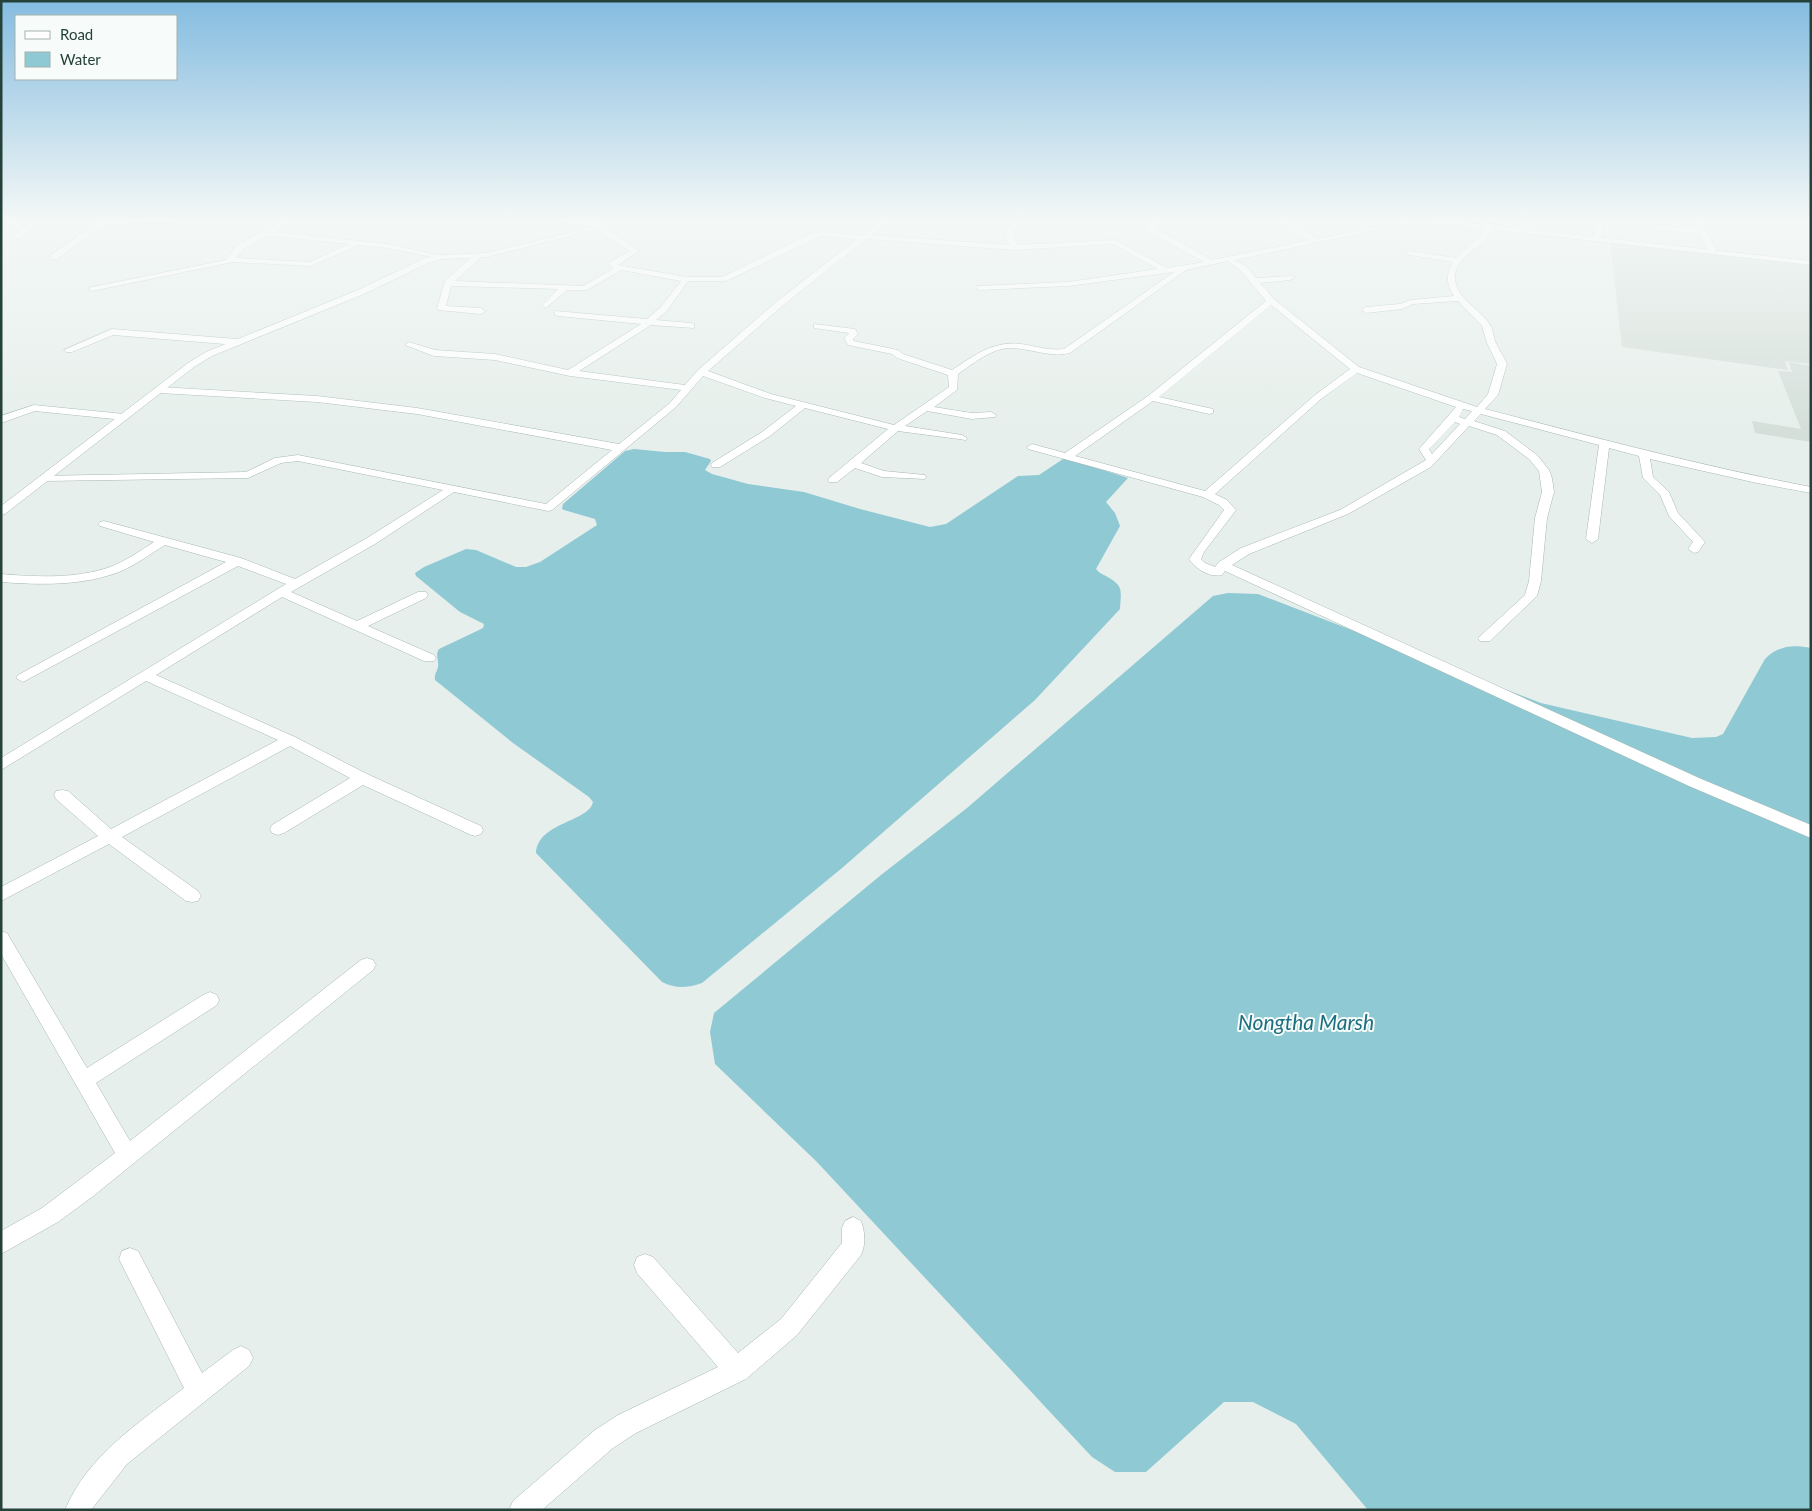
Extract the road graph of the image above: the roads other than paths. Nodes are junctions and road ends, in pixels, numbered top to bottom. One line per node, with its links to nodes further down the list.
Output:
1 (366, 290): 18 (street)
2 (446, 290): 13 (street)
3 (562, 290): 11 (street)
4 (678, 290): 15 (street)
5 (796, 290): 22 (street)
6 (1154, 290): 24 (street)
7 (1262, 290): 10 (street)
8 (1455, 290): 9 (street)
9 (1460, 298): 12 (street); 31 (street)
10 (1271, 301): 21 (street); 27 (street)
11 (546, 305)
12 (1366, 310)
13 (481, 311)
14 (558, 313): 15 (street)
15 (649, 322): 16 (street); 23 (street)
16 (691, 326)
17 (817, 326): 24 (street)
18 (237, 342): 20 (street); 26 (street)
19 (409, 345): 23 (street)
20 (69, 350)
21 (1356, 369): 29 (street); 53 (street)
22 (701, 372): 25 (street); 28 (street)
23 (570, 373): 25 (street)
24 (953, 373): 30 (street)
25 (688, 388): 42 (street)
26 (159, 390): 34 (street); 42 (street)
27 (1151, 398): 32 (street); 44 (street)
28 (803, 405): 38 (street); 47 (street)
29 (1460, 405): 31 (street); 35 (street)
30 (924, 408): 33 (street); 38 (street)
31 (1478, 410): 37 (street); 40 (street)
32 (1209, 411)
33 (991, 415)
34 (124, 417): 36 (street); 49 (street)
35 (1452, 418): 37 (street); 45 (street)
36 (1, 420)
37 (1469, 422): 45 (street); 66 (street)
38 (896, 428): 39 (street); 46 (street)
39 (962, 438)
40 (1604, 443): 43 (street); 56 (street)
41 (1032, 447): 44 (street)
42 (621, 448): 51 (street)
43 (1644, 454): 52 (street); 58 (street)
44 (1068, 456): 53 (street)
45 (1431, 459): 60 (street)
46 (852, 463): 48 (street); 50 (street)
47 (716, 464)
48 (921, 477)
49 (44, 478): 51 (street); 54 (street)
50 (833, 480)
51 (452, 489): 62 (street)
52 (1811, 490)
53 (1207, 495): 60 (street)
54 (1, 512)
55 (104, 524): 57 (street)
56 (1592, 539)
57 (163, 541): 59 (street); 61 (street)
58 (1694, 549)
59 (237, 561): 62 (street); 69 (street)
60 (1223, 565): 76 (street)
61 (1, 578)
62 (296, 584): 63 (street)
63 (280, 592): 65 (street); 68 (street)
64 (422, 595): 65 (street)
65 (358, 626): 67 (street)
66 (1485, 638)
67 (429, 658)
68 (144, 676): 70 (street); 71 (street)
69 (23, 678)
70 (290, 740): 72 (street); 77 (street)
71 (1, 765)
72 (362, 778): 74 (street); 75 (street)
73 (62, 795): 77 (street)
74 (278, 829)
75 (475, 830)
76 (1811, 832)
77 (110, 836): 78 (street); 79 (street)
78 (1, 895)
79 (192, 896)
80 (1, 938): 83 (street)
81 (367, 965): 84 (street)
82 (210, 1000): 83 (street)
83 (84, 1080): 84 (street)
84 (128, 1156): 86 (street)
85 (853, 1228): 90 (street)
86 (1, 1243)
87 (130, 1259): 91 (street)
88 (645, 1265): 90 (street)
89 (241, 1358): 91 (street)
90 (737, 1370): 93 (street)
91 (199, 1392): 92 (street)
92 (78, 1510)
93 (522, 1510)

